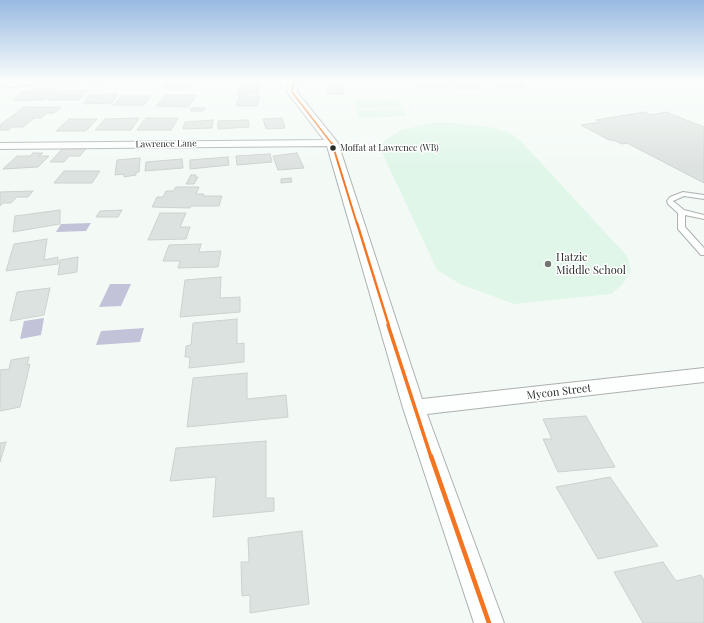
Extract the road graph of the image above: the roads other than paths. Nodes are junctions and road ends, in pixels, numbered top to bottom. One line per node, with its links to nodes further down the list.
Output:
1 (305, 109): 2 (street)
2 (332, 143): 3 (street, Lawrence Lane); 9 (street)
3 (0, 146)
4 (704, 197): 5 (lane)
5 (682, 212): 6 (lane); 7 (lane)
6 (704, 217)
7 (704, 253)
8 (704, 375): 9 (street, Mycon Street)
9 (414, 408): 10 (street)
10 (489, 623)

